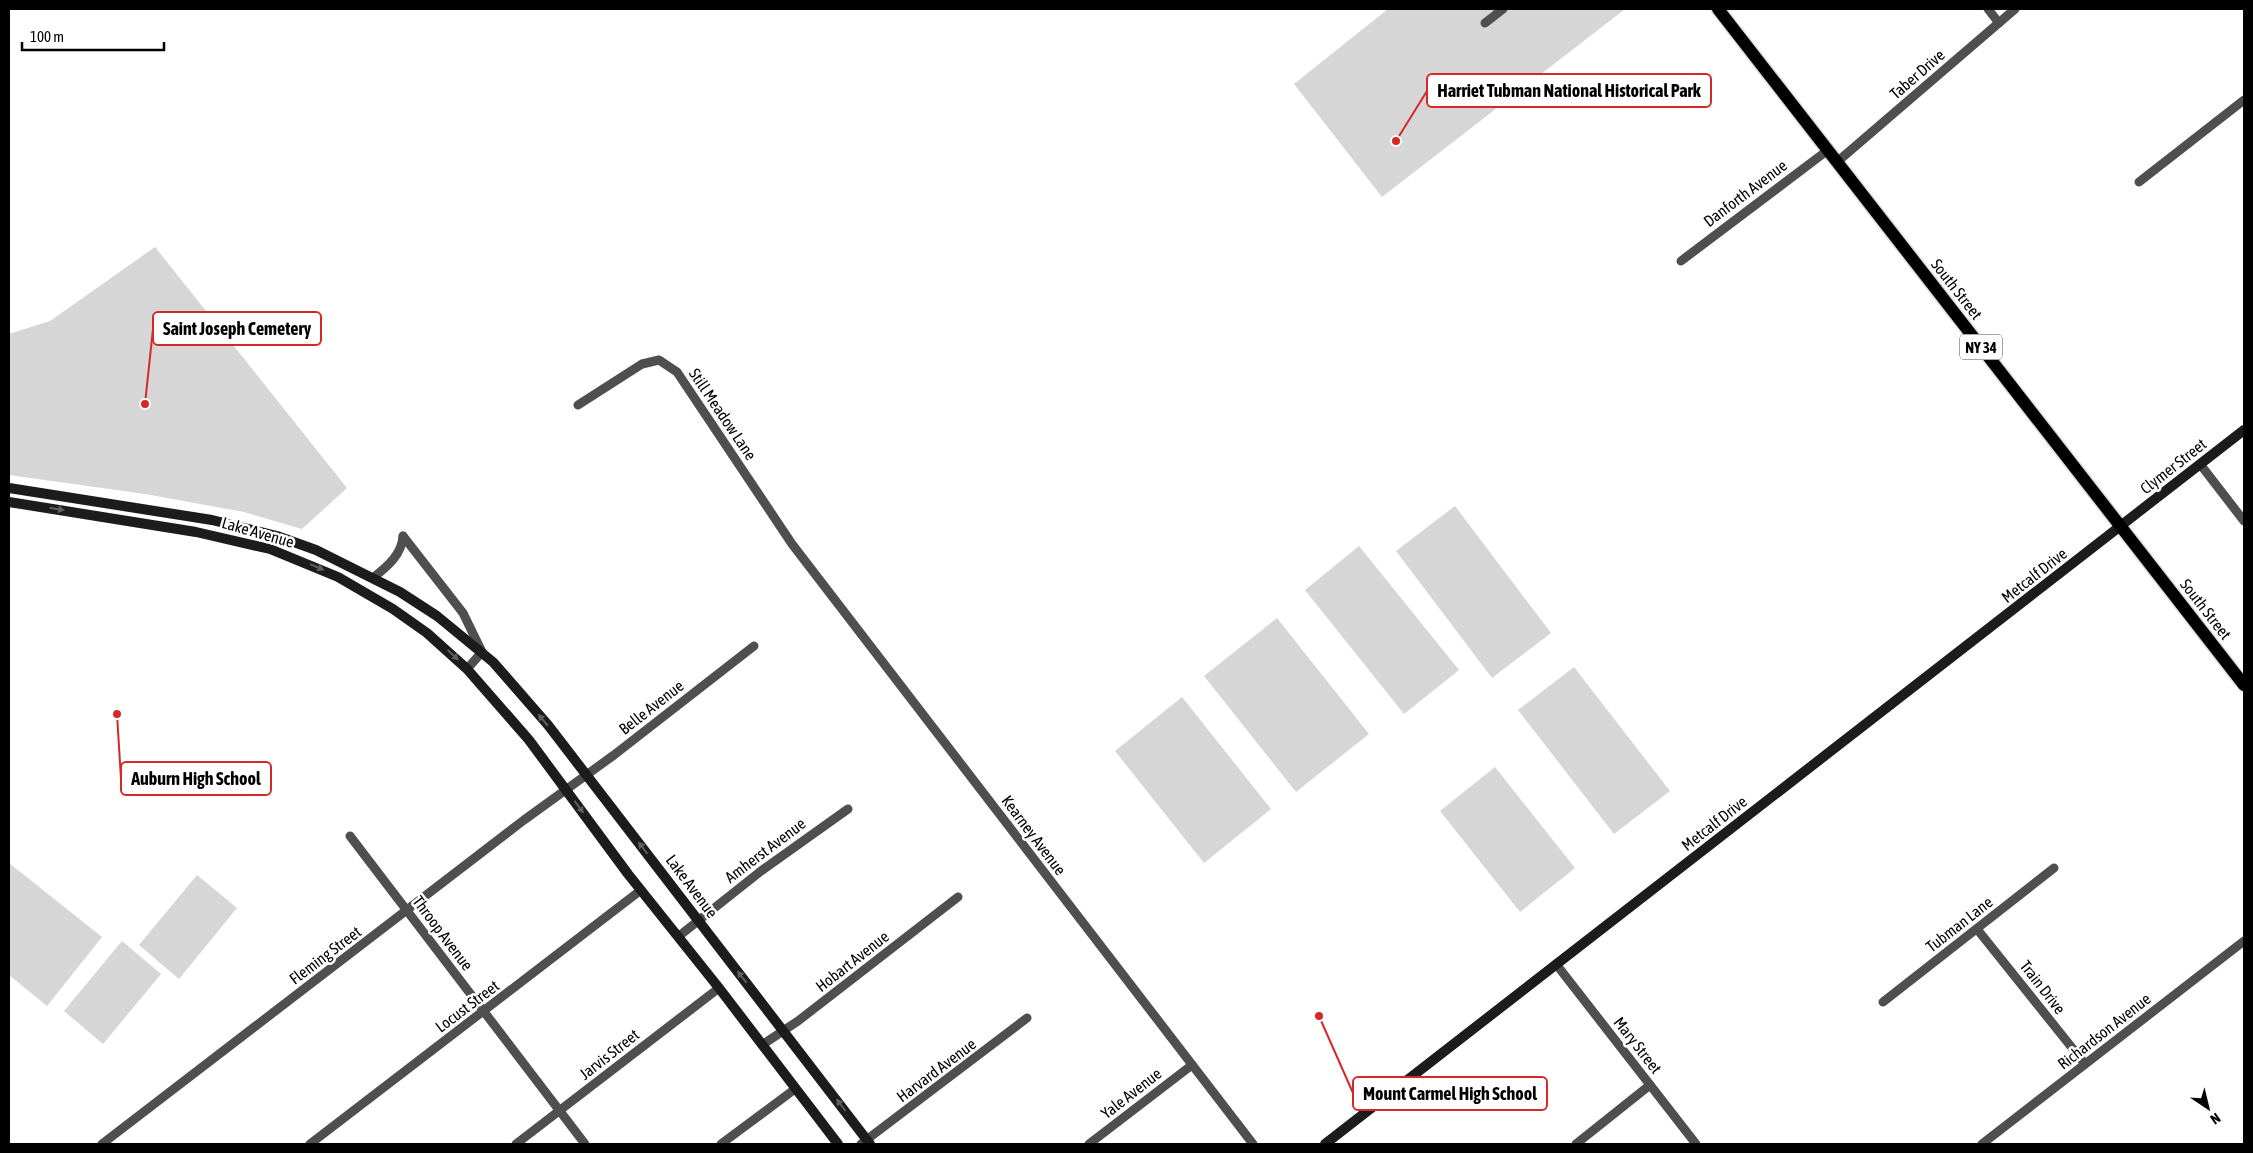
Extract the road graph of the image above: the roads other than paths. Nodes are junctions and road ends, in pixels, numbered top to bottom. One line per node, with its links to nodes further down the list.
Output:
1 (1503, 9): 5 (street)
2 (1718, 9): 8 (main road, South Street / NY 34)
3 (1988, 9): 6 (street)
4 (2016, 9): 6 (street, Taber Drive)
5 (1485, 23)
6 (1999, 23): 9 (street, Taber Drive)
7 (2244, 100): 10 (street)
8 (1828, 150): 9 (main road, South Street / NY 34); 11 (street, Danforth Avenue)
9 (1837, 162): 18 (main road, South Street / NY 34)
10 (2139, 182)
11 (1681, 261)
12 (578, 405): 19 (street, Still Meadow Lane)
13 (2244, 430): 14 (main road, Clymer Street)
14 (2200, 464): 17 (street); 18 (main road, Clymer Street)
15 (9, 488): 20 (main road, Lake Avenue)
16 (9, 502): 23 (main road, Lake Avenue, one-way to 23)
17 (2244, 521)
18 (2120, 526): 24 (main road, South Street / NY 34); 37 (main road, Metcalf Drive)
19 (792, 544): 45 (street, Kearney Avenue)
20 (374, 577): 22 (main road, Lake Avenue); 22 (street, Lake Avenue)
21 (754, 646): 25 (street, Belle Avenue)
22 (482, 652): 23 (street); 25 (main road, Lake Avenue, one-way to 22)
23 (467, 669): 26 (main road, Lake Avenue)
24 (2244, 685)
25 (587, 774): 26 (street, Belle Avenue); 33 (main road, Lake Avenue, one-way to 25)
26 (566, 789): 30 (main road, Lake Avenue, one-way to 30); 32 (street, Fleming Street)
27 (848, 809): 33 (street, Amherst Avenue)
28 (350, 836): 32 (street, Throop Avenue)
29 (2054, 868): 34 (street, Tubman Lane)
30 (641, 890): 35 (main road, Lake Avenue); 40 (street, Locust Street)
31 (958, 897): 42 (street, Hobart Avenue)
32 (408, 910): 40 (street, Throop Avenue); 50 (street, Fleming Street)
33 (699, 920): 35 (street, Amherst Avenue); 42 (main road, Lake Avenue, one-way to 33)
34 (1977, 929): 39 (street, Tubman Lane); 44 (street, Train Drive)
35 (679, 936): 38 (main road, Lake Avenue)
36 (2244, 941): 44 (street, Richardson Avenue)
37 (1556, 964): 46 (street, Mary Street); 58 (main road, Metcalf Drive)
38 (719, 988): 43 (main road, Lake Avenue); 48 (street, Jarvis Street)
39 (1883, 1002)
40 (484, 1012): 48 (street, Throop Avenue); 51 (street, Locust Street)
41 (1027, 1018): 49 (street, Harvard Avenue)
42 (783, 1031): 43 (street, Hobart Avenue); 49 (main road, Lake Avenue, one-way to 42)
43 (762, 1045): 47 (main road, Lake Avenue)
44 (2085, 1064): 61 (street, Richardson Avenue)
45 (1192, 1065): 56 (street, Yale Avenue); 57 (street, Kearney Avenue)
46 (1650, 1085): 59 (street); 60 (street, Mary Street)
47 (795, 1089): 54 (street); 55 (main road, Lake Avenue)
48 (560, 1110): 52 (street, Jarvis Street); 53 (street, Throop Avenue)
49 (866, 1143)
50 (102, 1144)
51 (310, 1144)
52 (516, 1144)
53 (585, 1144)
54 (721, 1144)
55 (838, 1144)
56 (1089, 1144)
57 (1252, 1144)
58 (1325, 1144)
59 (1576, 1144)
60 (1696, 1144)
61 (1982, 1144)

